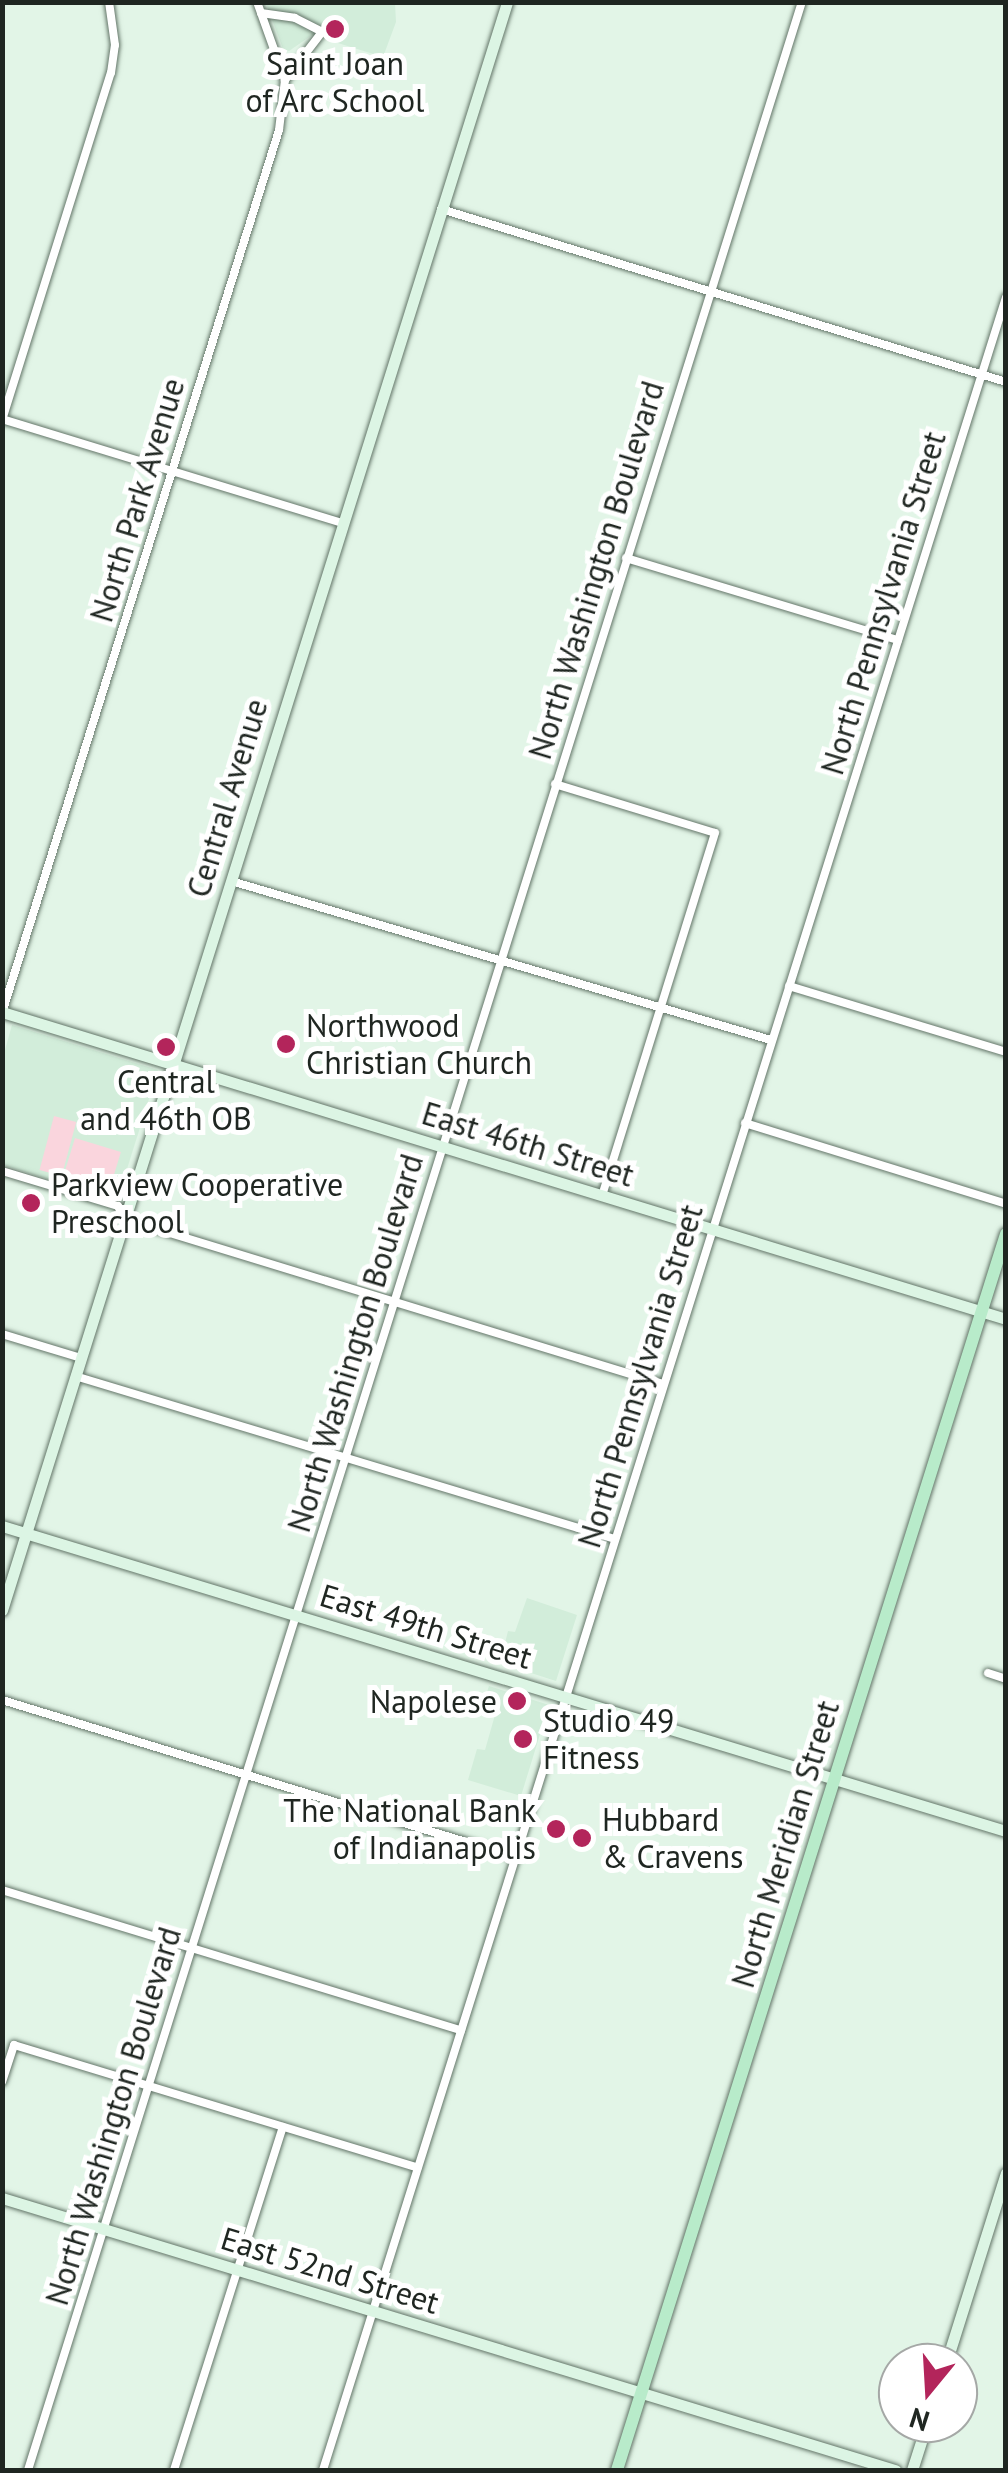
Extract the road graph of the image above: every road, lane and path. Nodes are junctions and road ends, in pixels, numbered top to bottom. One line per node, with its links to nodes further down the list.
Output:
1 (109, 2): 12 (street)
2 (257, 2): 5 (street, North Park Avenue)
3 (507, 2): 7 (main road, Central Avenue)
4 (802, 2): 8 (street, North Washington Boulevard)
5 (261, 13): 6 (street, North Park Avenue); 6 (street)
6 (285, 80): 13 (street, North Park Avenue)
7 (441, 209): 8 (street); 14 (main road, Central Avenue)
8 (710, 291): 10 (street); 15 (street, North Washington Boulevard)
9 (1006, 296): 10 (street, North Pennsylvania Street)
10 (981, 374): 11 (street); 16 (street, North Pennsylvania Street)
11 (1006, 382)
12 (3, 419): 13 (street)
13 (172, 471): 14 (street); 22 (street, North Park Avenue)
14 (342, 523): 18 (main road, Central Avenue)
15 (626, 558): 16 (street); 17 (street, North Washington Boulevard)
16 (898, 640): 20 (street, North Pennsylvania Street)
17 (556, 784): 19 (street, North Washington Boulevard); 21 (street)
18 (230, 881): 19 (street); 25 (main road, Central Avenue)
19 (502, 960): 21 (street); 27 (street, North Washington Boulevard)
20 (789, 986): 23 (street, North Pennsylvania Street); 24 (street)
21 (660, 1006): 23 (street); 29 (street)
22 (3, 1012): 25 (main road, East 46th Street)
23 (771, 1040): 26 (street, North Pennsylvania Street)
24 (1006, 1052)
25 (173, 1064): 27 (main road, East 46th Street); 31 (main road, Central Avenue)
26 (745, 1123): 30 (street); 32 (street, North Pennsylvania Street)
27 (442, 1147): 29 (main road, East 46th Street); 34 (street, North Washington Boulevard)
28 (2, 1172): 31 (street)
29 (602, 1195): 32 (main road, East 46th Street)
30 (1006, 1204)
31 (124, 1219): 34 (street); 38 (main road, Central Avenue)
32 (712, 1229): 35 (main road, East 46th Street); 40 (street, North Pennsylvania Street)
33 (1006, 1234): 35 (main road, North Meridian Street)
34 (394, 1302): 40 (street); 41 (street, North Washington Boulevard)
35 (981, 1312): 36 (main road, East 46th Street); 52 (main road, North Meridian Street)
36 (1006, 1319)
37 (2, 1334): 38 (street)
38 (81, 1358): 39 (main road, Central Avenue)
39 (76, 1376): 41 (street); 43 (main road, Central Avenue)
40 (663, 1384): 44 (street, North Pennsylvania Street)
41 (345, 1458): 44 (street); 46 (street, North Washington Boulevard)
42 (2, 1526): 43 (main road, East 49th Street)
43 (26, 1533): 45 (main road, Central Avenue); 46 (main road, East 49th Street)
44 (614, 1539): 49 (street, North Pennsylvania Street)
45 (2, 1610)
46 (296, 1615): 49 (main road, East 49th Street); 51 (street, North Washington Boulevard)
47 (988, 1673): 48 (street)
48 (1006, 1679)
49 (565, 1696): 52 (main road, East 49th Street); 54 (street, North Pennsylvania Street)
50 (2, 1700): 51 (street)
51 (246, 1774): 54 (street); 56 (street, North Washington Boulevard)
52 (834, 1778): 53 (main road, East 49th Street); 68 (main road, North Meridian Street)
53 (1006, 1831)
54 (515, 1857): 57 (street, North Pennsylvania Street)
55 (2, 1890): 56 (street)
56 (192, 1948): 57 (street); 59 (street, North Washington Boulevard)
57 (461, 2030): 61 (street, North Pennsylvania Street)
58 (2, 2082): 59 (street)
59 (148, 2086): 60 (street); 64 (street, North Washington Boulevard)
60 (283, 2127): 61 (street); 65 (street)
61 (418, 2168): 66 (street, North Pennsylvania Street)
62 (1006, 2173): 67 (main road)
63 (2, 2198): 64 (main road, East 52nd Street)
64 (104, 2229): 65 (main road, East 52nd Street); 70 (street, North Washington Boulevard)
65 (238, 2270): 66 (main road, East 52nd Street); 71 (street)
66 (373, 2311): 68 (main road, East 52nd Street); 72 (street, North Pennsylvania Street)
67 (952, 2343)
68 (641, 2393): 73 (main road, North Meridian Street); 74 (main road, East 52nd Street)
69 (921, 2443): 75 (main road)
70 (28, 2470)
71 (174, 2470)
72 (322, 2470)
73 (617, 2470)
74 (895, 2470)
75 (912, 2470)

